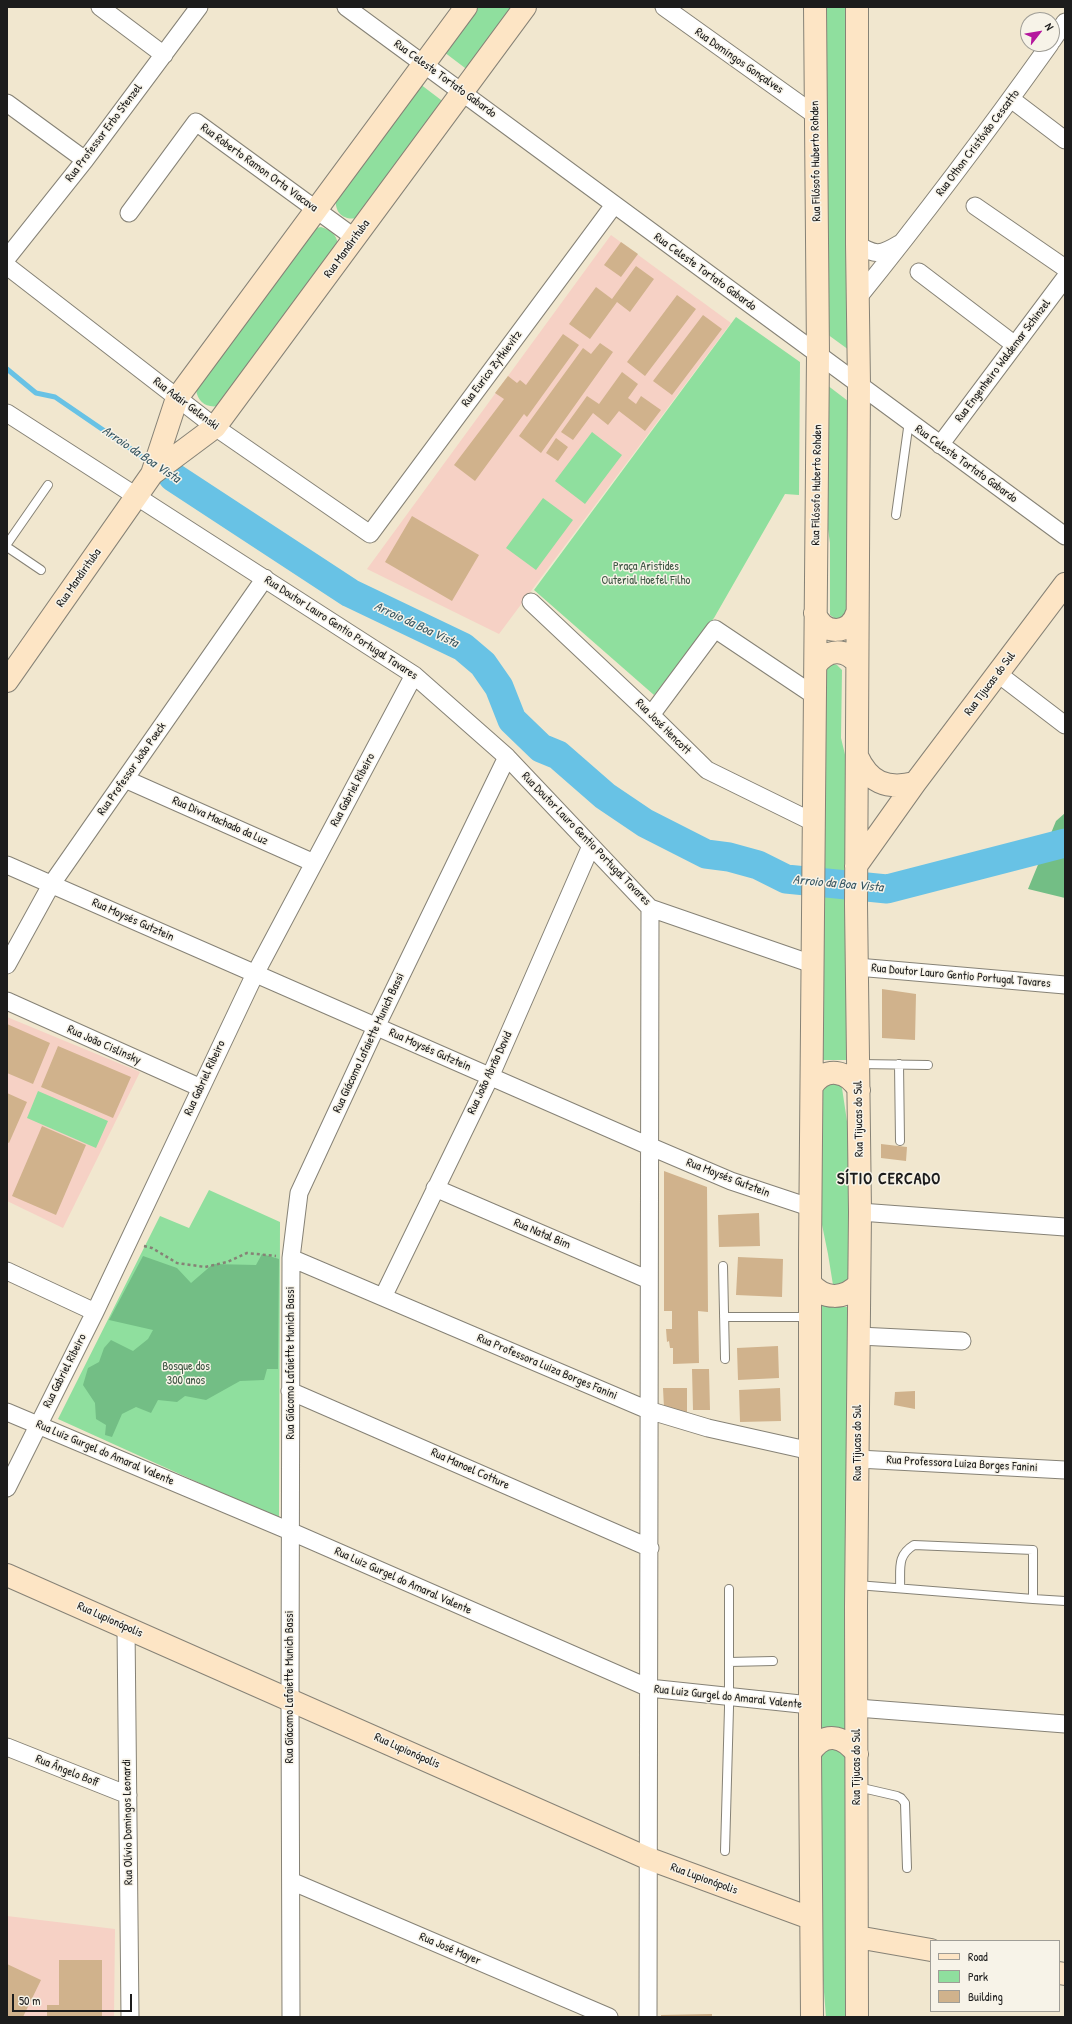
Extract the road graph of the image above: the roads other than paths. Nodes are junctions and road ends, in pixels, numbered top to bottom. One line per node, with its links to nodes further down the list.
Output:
1 (100, 7): 10 (street)
2 (199, 7): 10 (street, Rua Professor Erbo Stenzel)
3 (346, 7): 11 (street, Rua Celeste Tortato Gabardo)
4 (466, 7): 11 (main road, Rua Mandirituba)
5 (525, 7): 12 (main road, Rua Mandirituba)
6 (664, 7): 15 (street, Rua Domingos Gonçalves)
7 (815, 7): 15 (main road, Rua Filósofo Huberto Rohden)
8 (857, 7): 24 (main road)
9 (1044, 52): 13 (street, Rua Othon Cristóvão Cescatto)
10 (164, 55): 17 (street, Rua Professor Erbo Stenzel)
11 (424, 64): 12 (street, Rua Celeste Tortato Gabardo); 20 (main road, Rua Mandirituba)
12 (462, 92): 18 (street, Rua Celeste Tortato Gabardo); 22 (main road, Rua Mandirituba)
13 (1011, 99): 16 (street); 23 (street, Rua Othon Cristóvão Cescatto)
14 (7, 103): 17 (street)
15 (815, 115): 32 (main road, Rua Filósofo Huberto Rohden)
16 (1065, 140)
17 (85, 160): 25 (street, Rua Professor Erbo Stenzel)
18 (614, 204): 32 (street, Rua Celeste Tortato Gabardo); 43 (street, Rua Eurico Zytkievitz)
19 (975, 206): 27 (street)
20 (316, 210): 21 (street, Rua Roberto Ramon Orta Viacava); 22 (street, Rua Roberto Ramon Orta Viacava); 34 (main road, Rua Mandirituba)
21 (129, 213)
22 (355, 238): 37 (main road, Rua Mandirituba)
23 (905, 240): 24 (street, Rua Othon Cristóvão Cescatto); 30 (street, Rua Othon Cristóvão Cescatto)
24 (857, 244): 30 (main road)
25 (7, 258)
26 (7, 266): 34 (street, Rua Adair Gelenski)
27 (1065, 268)
28 (919, 272): 31 (street)
29 (1065, 278): 31 (street, Rua Engenheiro Waldemar Schinzel)
30 (857, 299): 33 (main road)
31 (1015, 344): 38 (street, Rua Engenheiro Waldemar Schinzel)
32 (818, 355): 33 (street, Rua Celeste Tortato Gabardo); 51 (main road, Rua Filósofo Huberto Rohden)
33 (859, 385): 36 (street, Rua Celeste Tortato Gabardo); 52 (main road)
34 (177, 398): 37 (street, Rua Adair Gelenski); 39 (main road, Rua Mandirituba)
35 (7, 413): 41 (street, Rua Doutor Lauro Gentio Portugal Tavares)
36 (909, 421): 38 (street, Rua Celeste Tortato Gabardo); 42 (lane)
37 (215, 426): 39 (main road, Rua Mandirituba); 43 (street, Rua Adair Gelenski)
38 (940, 445): 44 (street, Rua Celeste Tortato Gabardo)
39 (152, 474): 41 (main road, Rua Mandirituba)
40 (48, 485): 45 (lane)
41 (136, 496): 48 (street, Rua Doutor Lauro Gentio Portugal Tavares); 56 (main road, Rua Mandirituba)
42 (896, 515)
43 (370, 534)
44 (1065, 536)
45 (7, 544)
46 (7, 547): 47 (lane)
47 (41, 570)
48 (265, 578): 57 (street, Rua Doutor Lauro Gentio Portugal Tavares); 63 (street, Rua Professor João Poeck)
49 (1062, 593): 55 (main road, Rua Tijucas do Sul)
50 (531, 602): 59 (street, Rua José Hencott)
51 (815, 613): 52 (main road); 54 (main road, Rua Filósofo Huberto Rohden)
52 (857, 613): 53 (main road)
53 (857, 662): 54 (main road); 61 (main road)
54 (816, 665): 58 (main road, Rua Filósofo Huberto Rohden)
55 (998, 673): 60 (street); 64 (main road, Rua Tijucas do Sul)
56 (9, 674)
57 (414, 675): 62 (street, Rua Doutor Lauro Gentio Portugal Tavares); 67 (street, Rua Gabriel Ribeiro)
58 (815, 696): 59 (street); 65 (main road, Rua Filósofo Huberto Rohden)
59 (651, 715): 65 (street, Rua José Hencott)
60 (1065, 725)
61 (857, 756): 64 (main road); 69 (main road)
62 (507, 757): 66 (street, Rua Doutor Lauro Gentio Portugal Tavares); 78 (street, Rua Giácomo Lafaiette Munich Bassi)
63 (125, 779): 67 (street, Rua Diva Machado da Luz); 70 (street, Rua Professor João Poeck)
64 (915, 783): 69 (main road, Rua Tijucas do Sul)
65 (815, 823): 72 (main road, Rua Filósofo Huberto Rohden)
66 (591, 846): 71 (street, Rua Doutor Lauro Gentio Portugal Tavares); 82 (street, Rua João Abrão David)
67 (314, 863): 75 (street, Rua Gabriel Ribeiro)
68 (7, 865): 70 (street, Rua Moysés Gutztein)
69 (856, 867): 74 (main road, Rua Tijucas do Sul)
70 (51, 885): 73 (street, Rua Professor João Poeck); 75 (street, Rua Moysés Gutztein)
71 (650, 908): 72 (street, Rua Doutor Lauro Gentio Portugal Tavares); 87 (street)
72 (812, 964): 83 (main road)
73 (7, 966)
74 (857, 967): 76 (street, Rua Doutor Lauro Gentio Portugal Tavares); 79 (main road, Rua Tijucas do Sul)
75 (255, 974): 78 (street, Rua Moysés Gutztein); 84 (street, Rua Gabriel Ribeiro)
76 (1065, 985)
77 (7, 1001): 84 (street, Rua João Cislinsky)
78 (376, 1027): 82 (street, Rua Moysés Gutztein); 92 (street, Rua Giácomo Lafaiette Munich Bassi)
79 (858, 1064): 80 (lane); 85 (main road, Rua Tijucas do Sul)
80 (899, 1064): 81 (lane); 86 (lane)
81 (928, 1065)
82 (490, 1077): 87 (street, Rua Moysés Gutztein); 88 (street, Rua João Abrão David)
83 (812, 1086): 85 (main road); 89 (main road)
84 (201, 1088): 99 (street, Rua Gabriel Ribeiro)
85 (859, 1090): 90 (main road, Rua Tijucas do Sul)
86 (900, 1141)
87 (649, 1146): 89 (street, Rua Moysés Gutztein); 95 (street)
88 (435, 1188): 95 (street, Rua Natal Bim); 98 (street, Rua João Abrão David)
89 (812, 1208): 96 (main road)
90 (860, 1212): 91 (street); 97 (main road, Rua Tijucas do Sul)
91 (1065, 1227)
92 (291, 1258): 98 (street, Rua Professora Luiza Borges Fanini); 105 (street, Rua Giácomo Lafaiette Munich Bassi)
93 (723, 1266): 100 (lane)
94 (7, 1270): 99 (street)
95 (649, 1280): 106 (street)
96 (810, 1283): 97 (main road); 101 (main road)
97 (859, 1284): 102 (main road, Rua Tijucas do Sul)
98 (383, 1297): 106 (street, Rua Professora Luiza Borges Fanini)
99 (95, 1312): 108 (street, Rua Gabriel Ribeiro)
100 (724, 1317): 101 (lane); 104 (lane)
101 (811, 1317): 109 (main road)
102 (859, 1336): 103 (street); 110 (main road, Rua Tijucas do Sul)
103 (962, 1341)
104 (725, 1360)
105 (290, 1391): 113 (street, Rua Giácomo Lafaiette Munich Bassi); 114 (street, Rua Manoel Cotture)
106 (648, 1410): 109 (street, Rua Professora Luiza Borges Fanini); 114 (street)
107 (7, 1412): 108 (street, Rua Luiz Gurgel do Amaral Valente)
108 (37, 1424): 112 (street, Rua Gabriel Ribeiro); 113 (street, Rua Luiz Gurgel do Amaral Valente)
109 (811, 1451): 127 (main road)
110 (858, 1459): 111 (street, Rua Professora Luiza Borges Fanini); 116 (main road, Rua Tijucas do Sul)
111 (1065, 1470)
112 (7, 1488)
113 (292, 1532): 124 (street, Rua Luiz Gurgel do Amaral Valente); 126 (street, Rua Giácomo Lafaiette Munich Bassi)
114 (650, 1548): 124 (street)
115 (7, 1575): 121 (main road, Rua Lupionópolis)
116 (856, 1585): 118 (lane); 128 (main road, Rua Tijucas do Sul)
117 (729, 1588): 123 (lane)
118 (900, 1588): 119 (lane); 119 (lane)
119 (1033, 1599): 120 (lane)
120 (1065, 1601)
121 (126, 1627): 126 (main road, Rua Lupionópolis); 134 (street, Rua Olívio Domingos Leonardi)
122 (773, 1661): 123 (lane)
123 (729, 1662): 125 (lane)
124 (649, 1688): 125 (street, Rua Luiz Gurgel do Amaral Valente); 136 (street)
125 (729, 1697): 127 (street, Rua Luiz Gurgel do Amaral Valente); 135 (lane)
126 (290, 1700): 136 (main road, Rua Lupionópolis); 138 (street, Rua Giácomo Lafaiette Munich Bassi)
127 (810, 1705): 131 (main road)
128 (857, 1708): 129 (street); 132 (main road, Rua Tijucas do Sul)
129 (1065, 1724)
130 (7, 1747): 134 (street, Rua Ângelo Boff)
131 (810, 1753): 132 (main road); 139 (main road)
132 (857, 1754): 133 (main road, Rua Tijucas do Sul)
133 (857, 1786): 137 (lane); 140 (main road, Rua Tijucas do Sul)
134 (128, 1795): 142 (street, Rua Olívio Domingos Leonardi)
135 (725, 1851)
136 (647, 1858): 139 (main road, Rua Lupionópolis); 145 (street)
137 (907, 1868)
138 (291, 1881): 143 (street, Rua Giácomo Lafaiette Munich Bassi); 144 (street, Rua José Mayer)
139 (810, 1918): 146 (main road)
140 (857, 1937): 141 (main road); 147 (main road, Rua Tijucas do Sul)
141 (930, 1950)
142 (130, 2017)
143 (292, 2017)
144 (609, 2017)
145 (648, 2017)
146 (812, 2017)
147 (856, 2017)

